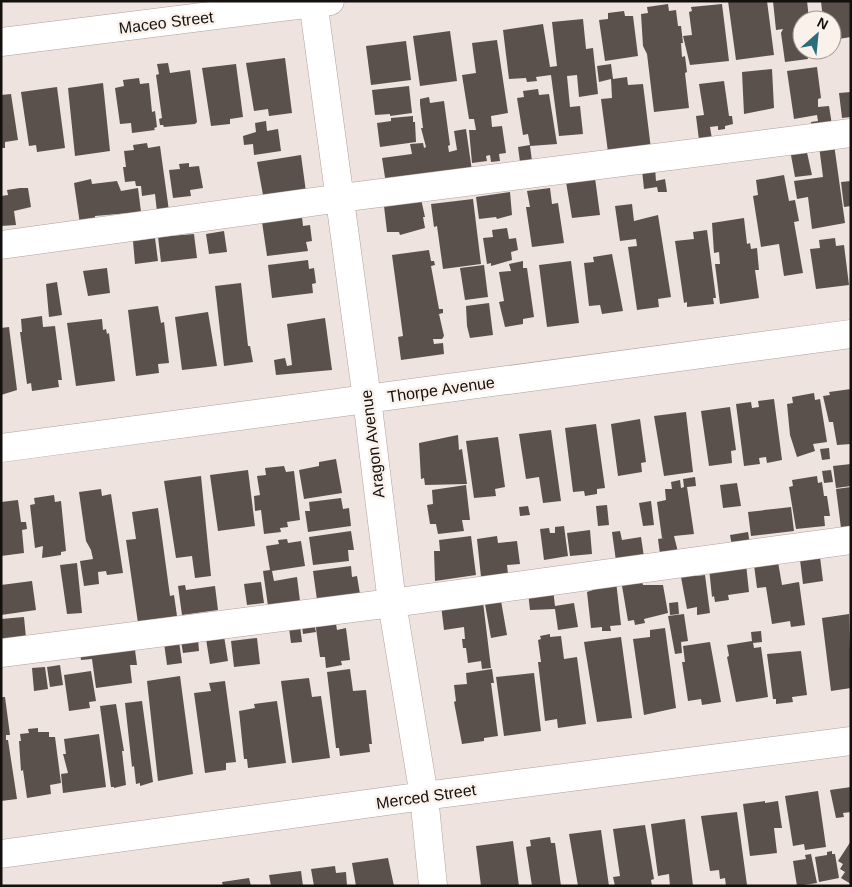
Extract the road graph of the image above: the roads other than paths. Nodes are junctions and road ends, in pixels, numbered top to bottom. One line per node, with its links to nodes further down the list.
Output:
1 (319, 2): 2 (street, Maceo Street); 4 (street, Aragon Avenue)
2 (1, 42)
3 (851, 133): 4 (street)
4 (341, 198): 5 (street); 7 (street, Aragon Avenue)
5 (1, 246)
6 (851, 334): 7 (street, Thorpe Avenue)
7 (367, 399): 8 (street, Thorpe Avenue); 10 (street, Aragon Avenue)
8 (1, 448)
9 (851, 540): 10 (street)
10 (392, 603): 11 (street); 13 (street, Aragon Avenue)
11 (1, 653)
12 (851, 741): 13 (street, Merced Street)
13 (424, 796): 14 (street, Merced Street); 15 (street, Aragon Avenue)
14 (1, 854)
15 (433, 886)

